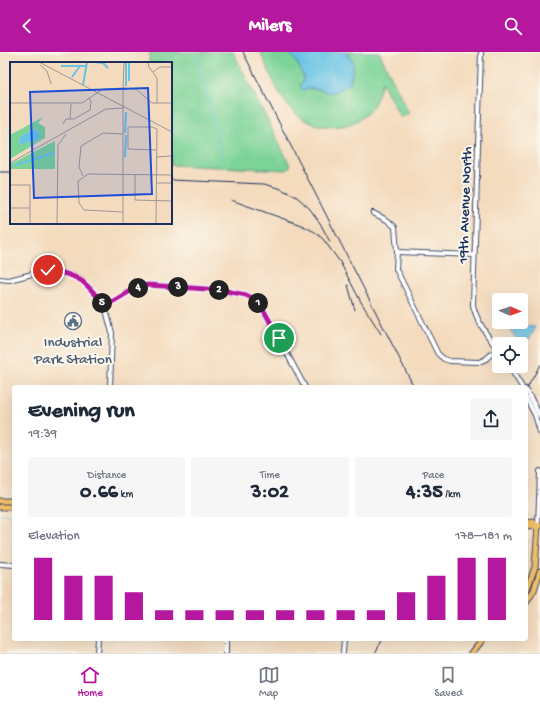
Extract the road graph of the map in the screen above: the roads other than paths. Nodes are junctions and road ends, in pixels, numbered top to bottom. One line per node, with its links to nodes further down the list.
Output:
1 (481, 52): 4 (street, 19th Avenue North)
2 (373, 214): 3 (street)
3 (396, 252): 4 (street); 8 (street)
4 (474, 255): 7 (street, 19th Avenue North)
5 (0, 279): 6 (street)
6 (105, 306): 10 (street); 11 (street)
7 (492, 342)
8 (492, 355)
9 (513, 373): 12 (street)
10 (110, 385)
11 (304, 385)
12 (521, 385)
13 (528, 393): 15 (street)
14 (528, 402): 16 (street)
15 (540, 416)
16 (540, 432)
17 (540, 471): 23 (street)
18 (0, 501): 19 (main road)
19 (12, 501)
20 (0, 506): 21 (main road)
21 (12, 507)
22 (528, 522): 23 (main road)
23 (539, 526): 24 (main road); 28 (main road)
24 (528, 527)
25 (0, 564): 26 (street)
26 (12, 565)
27 (540, 571): 29 (main road)
28 (528, 586)
29 (528, 600)
30 (98, 641): 34 (street)
31 (226, 641): 35 (street)
32 (344, 641): 36 (street)
33 (481, 641): 37 (main road)
34 (97, 653)
35 (226, 653)
36 (343, 653)
37 (472, 653)

